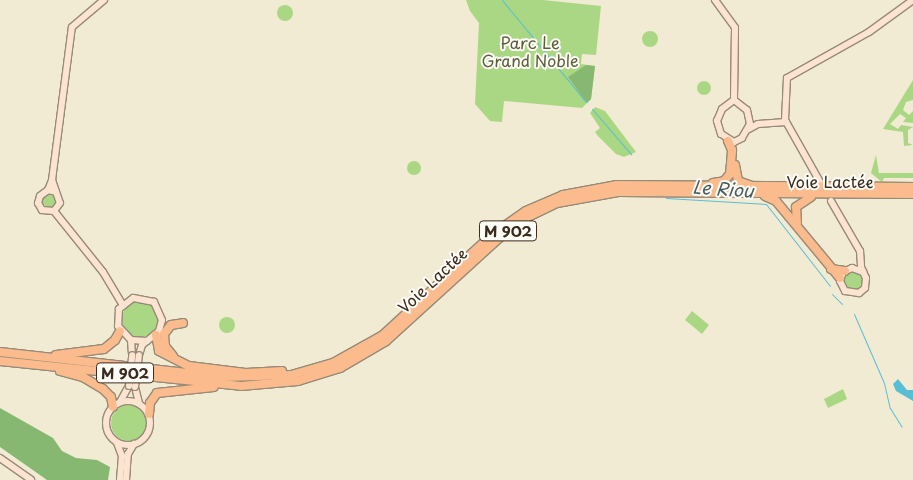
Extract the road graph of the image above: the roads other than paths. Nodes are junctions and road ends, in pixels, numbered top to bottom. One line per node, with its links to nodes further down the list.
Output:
1 (104, 0): 12 (street)
2 (715, 0): 5 (street)
3 (913, 0): 4 (street)
4 (792, 74): 7 (street); 7 (street)
5 (734, 100): 6 (street); 9 (street)
6 (749, 116): 7 (street); 8 (street)
7 (785, 124): 8 (street); 11 (street)
8 (748, 130): 10 (street)
9 (728, 141): 10 (street); 13 (highway)
10 (737, 142): 15 (highway)
11 (818, 179)
12 (52, 180): 16 (street); 17 (street)
13 (666, 186): 15 (highway, Voie Lactée / M 902); 37 (highway, Voie Lactée / M 902)
14 (913, 187): 15 (highway, Voie Lactée / M 902)
15 (776, 188)
16 (48, 190): 17 (street); 21 (street)
17 (56, 192): 21 (street)
18 (761, 194): 20 (highway, Voie Lactée / M 902); 22 (highway); 41 (highway, Voie Lactée / M 902)
19 (913, 194): 20 (highway, Voie Lactée / M 902)
20 (829, 198): 22 (highway); 23 (street)
21 (56, 209): 26 (street)
22 (802, 232): 24 (highway)
23 (857, 246): 24 (street); 25 (street)
24 (846, 272): 25 (street); 25 (street)
25 (863, 272)
26 (116, 289): 27 (street); 28 (street)
27 (133, 298): 28 (street); 31 (street)
28 (122, 305): 30 (street)
29 (183, 324): 38 (highway)
30 (120, 330): 32 (street); 36 (highway)
31 (156, 336): 33 (street); 38 (highway)
32 (131, 340): 33 (street); 35 (street)
33 (147, 341): 35 (street)
34 (0, 352): 36 (highway, Voie Lactée / M 902)
35 (135, 355): 42 (street, bridge)
36 (34, 356): 37 (highway, Voie Lactée / M 902)
37 (344, 358): 38 (highway)
38 (176, 359)
39 (0, 361): 40 (highway, Voie Lactée / M 902)
40 (24, 363): 41 (highway, Voie Lactée / M 902); 45 (highway)
41 (226, 384): 46 (highway)
42 (132, 386): 43 (street); 44 (street)
43 (120, 402): 44 (street); 45 (street)
44 (139, 403): 46 (street)
45 (113, 407): 47 (street)
46 (148, 414): 48 (street)
47 (116, 441): 48 (street); 51 (street)
48 (134, 444): 52 (street)
49 (0, 458): 50 (street)
50 (31, 480)
51 (120, 480)
52 (126, 480)

